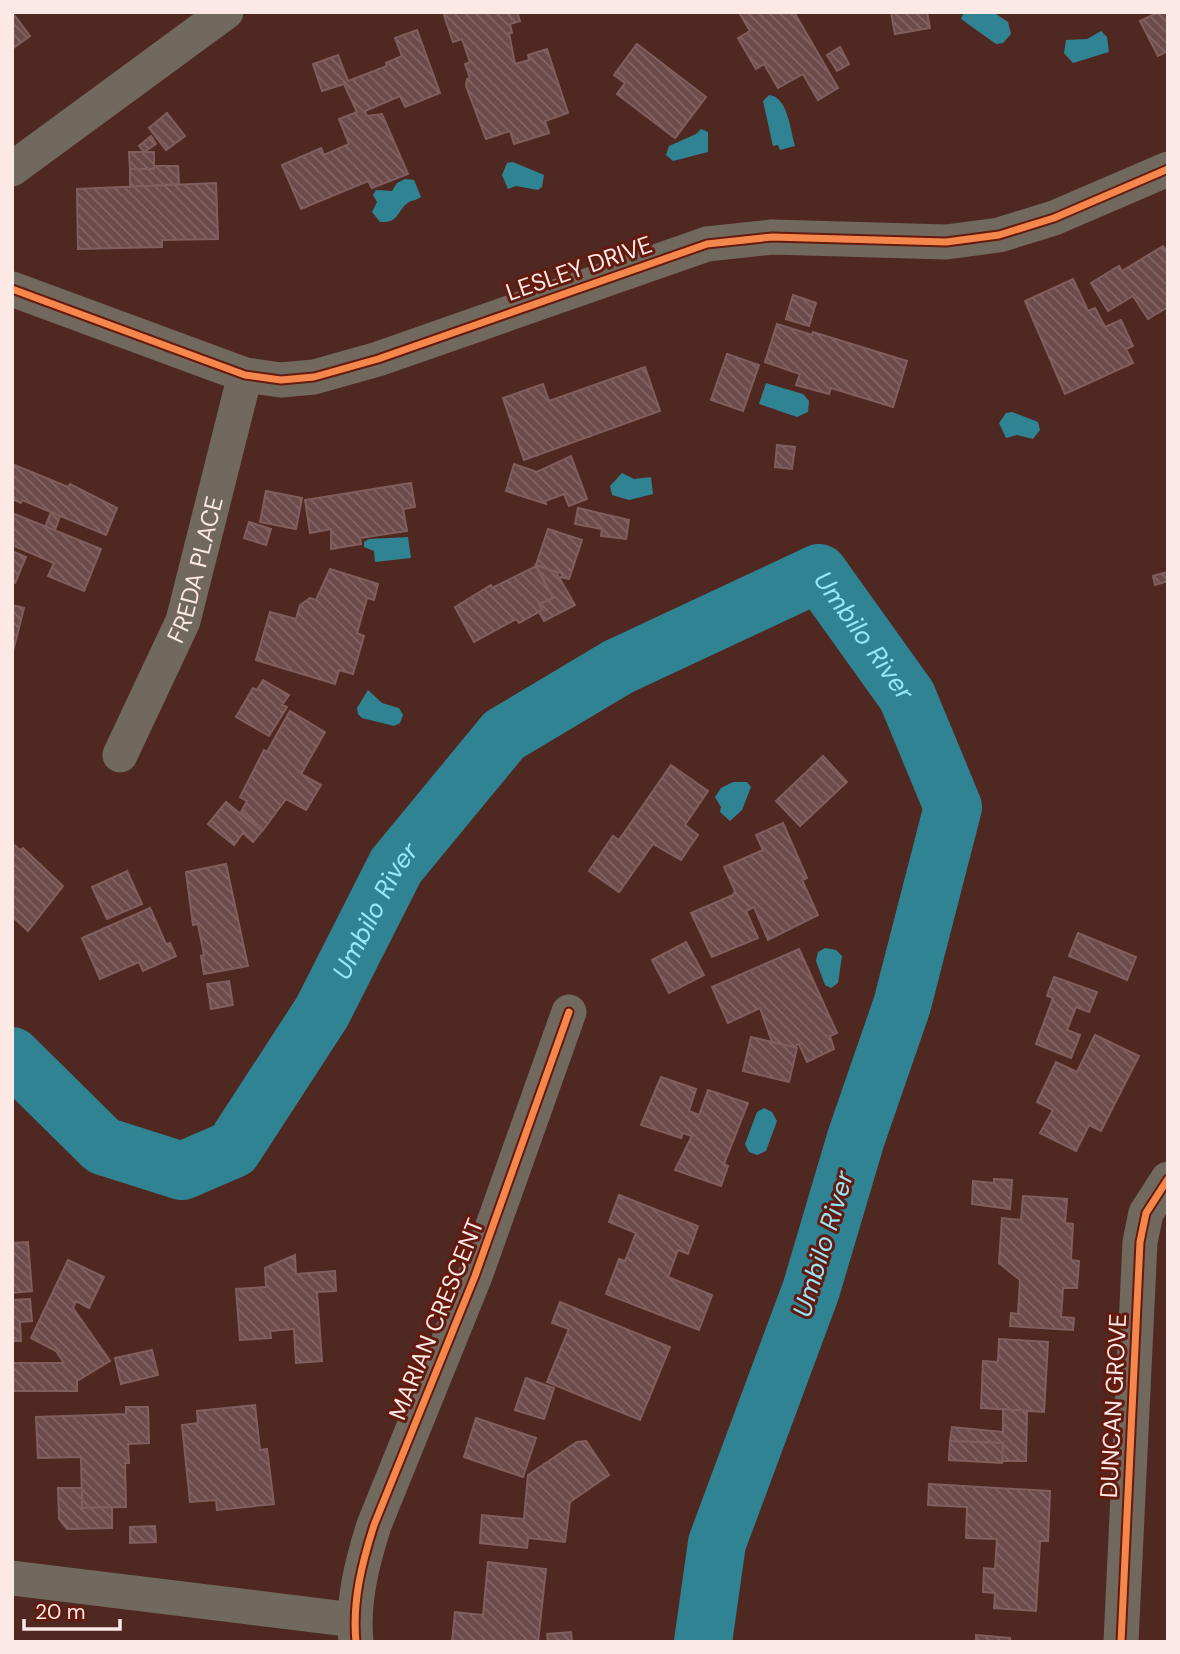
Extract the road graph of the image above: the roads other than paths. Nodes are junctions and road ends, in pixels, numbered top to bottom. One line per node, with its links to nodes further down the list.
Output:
1 (226, 12): 2 (street)
2 (12, 169)
3 (1168, 169): 5 (street, LESLEY DRIVE)
4 (12, 289): 5 (street, LESLEY DRIVE)
5 (245, 375): 6 (street, FREDA PLACE)
6 (120, 755)
7 (569, 1012): 10 (street, MARIAN CRESCENT)
8 (1168, 1179): 11 (street, DUNCAN GROVE)
9 (12, 1578): 10 (street, MARIAN CRESCENT)
10 (355, 1631)
11 (1121, 1642)

